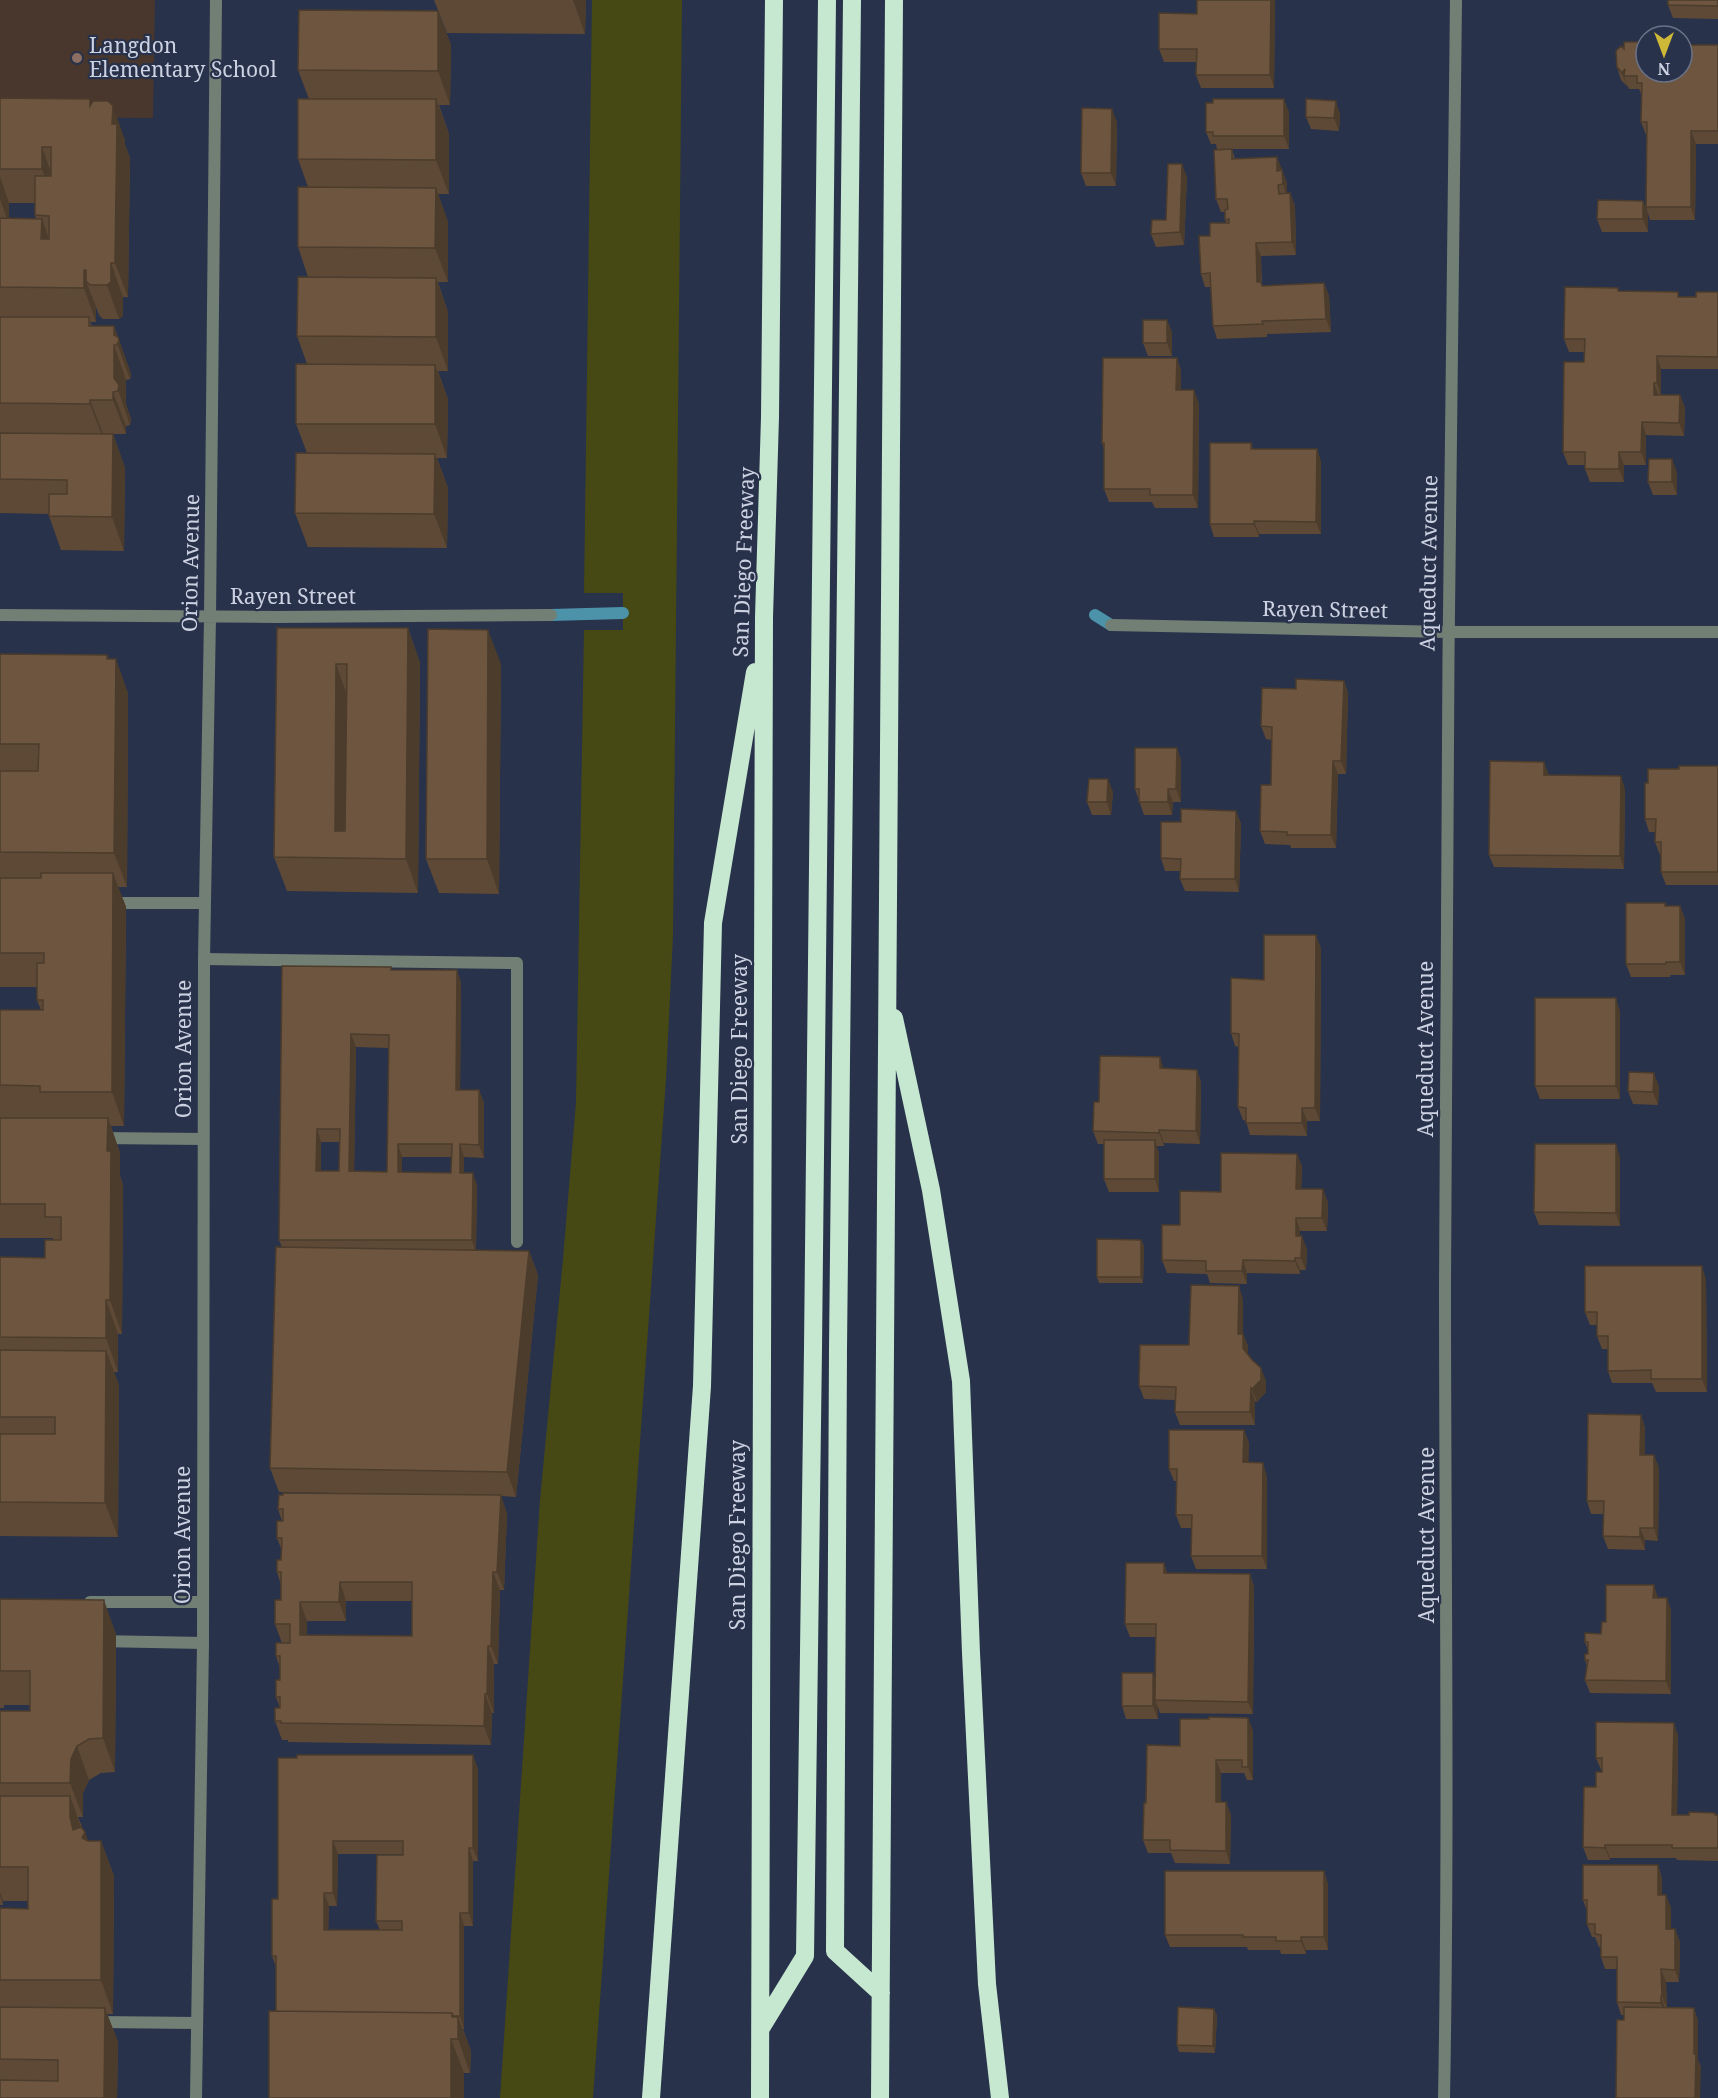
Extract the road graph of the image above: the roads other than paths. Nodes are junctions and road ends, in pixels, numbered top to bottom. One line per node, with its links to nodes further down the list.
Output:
1 (216, 0): 9 (street, Orion Avenue)
2 (774, 0): 10 (highway, San Diego Freeway)
3 (827, 0): 28 (highway)
4 (852, 0): 25 (highway)
5 (894, 0): 17 (highway)
6 (1456, 0): 12 (street, Aqueduct Avenue)
7 (0, 615): 9 (street, Rayen Street)
8 (551, 615): 9 (street, Rayen Street)
9 (210, 617): 15 (street, Orion Avenue)
10 (764, 617): 28 (highway, San Diego Freeway); 30 (highway)
11 (1111, 625): 12 (street, Rayen Street)
12 (1447, 632): 13 (street, Rayen Street); 34 (street, Aqueduct Avenue)
13 (1718, 632)
14 (94, 903): 15 (street)
15 (204, 903): 16 (street, Orion Avenue)
16 (204, 959): 19 (street, Orion Avenue); 20 (street)
17 (887, 984): 25 (highway); 33 (highway)
18 (88, 1138): 19 (street)
19 (203, 1139): 22 (street, Orion Avenue)
20 (517, 1242)
21 (82, 1601): 22 (street)
22 (203, 1602): 24 (street, Orion Avenue)
23 (89, 1641): 24 (street)
24 (203, 1642): 27 (street, Orion Avenue)
25 (881, 1993): 32 (highway)
26 (81, 2022): 27 (street)
27 (197, 2023): 29 (street, Orion Avenue)
28 (761, 2028): 31 (highway, San Diego Freeway)
29 (196, 2098)
30 (651, 2098)
31 (760, 2098)
32 (880, 2098)
33 (1000, 2098)
34 (1444, 2098)

